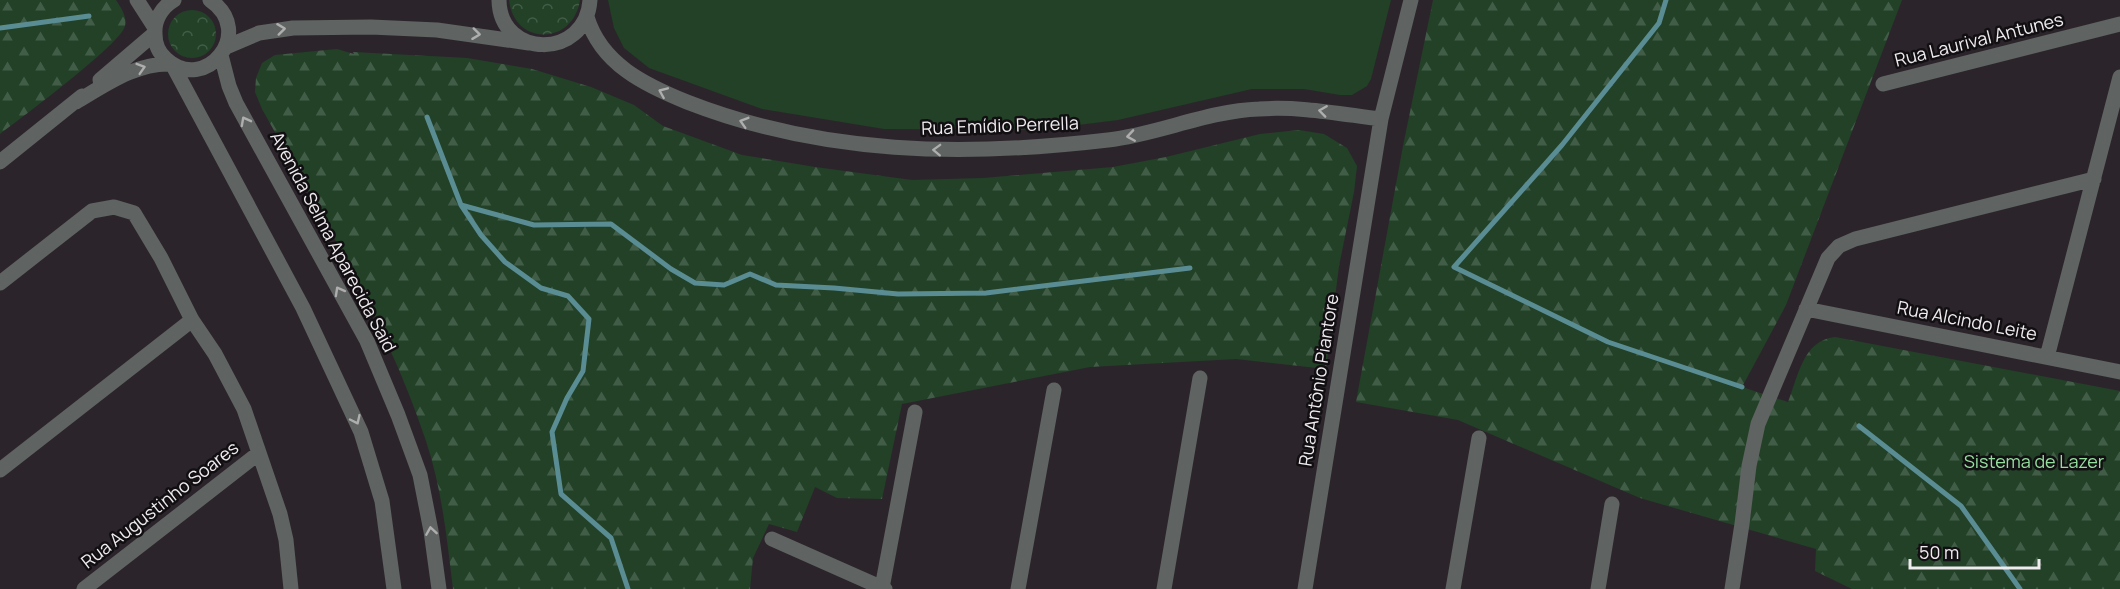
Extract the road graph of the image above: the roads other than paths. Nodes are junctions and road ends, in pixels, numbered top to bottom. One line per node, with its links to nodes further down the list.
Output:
1 (137, 0): 9 (street)
2 (174, 0): 9 (street)
3 (210, 0): 11 (street, Avenida Selma Aparecida Said)
4 (499, 0): 10 (street)
5 (590, 0): 7 (street)
6 (1411, 0): 18 (street, Rua Antônio Piantore)
7 (587, 17): 10 (street); 18 (street, Rua Emídio Perrella, one-way to 7)
8 (2120, 24): 15 (street, Rua Laurival Antunes)
9 (155, 31): 12 (street); 16 (street)
10 (529, 43): 11 (street, one-way to 10)
11 (224, 51): 13 (street); 38 (street, Avenida Selma Aparecida Said, one-way to 11)
12 (172, 64): 13 (street); 16 (street, one-way to 12); 17 (street)
13 (203, 68): 17 (street)
14 (2120, 78): 20 (street)
15 (1883, 84)
16 (76, 102): 19 (street)
17 (192, 103): 37 (street, one-way to 37)
18 (1381, 119): 41 (street, Rua Antônio Piantore)
19 (0, 162)
20 (2094, 179): 22 (street); 24 (street)
21 (0, 284): 23 (street)
22 (1806, 309): 24 (street, Rua Alcindo Leite); 44 (street)
23 (192, 320): 30 (street); 31 (street)
24 (2047, 357): 25 (street, Rua Alcindo Leite)
25 (2120, 372)
26 (1200, 378): 40 (street)
27 (1053, 390): 39 (street)
28 (915, 412): 34 (street)
29 (1479, 438): 42 (street)
30 (259, 453): 35 (street, Rua Augustinho Soares); 36 (street)
31 (0, 470)
32 (1612, 504): 43 (street)
33 (771, 539): 34 (street)
34 (883, 588)
35 (84, 589)
36 (291, 589)
37 (394, 589)
38 (439, 589)
39 (1018, 589)
40 (1164, 589)
41 (1305, 589)
42 (1453, 589)
43 (1598, 589)
44 (1732, 589)

